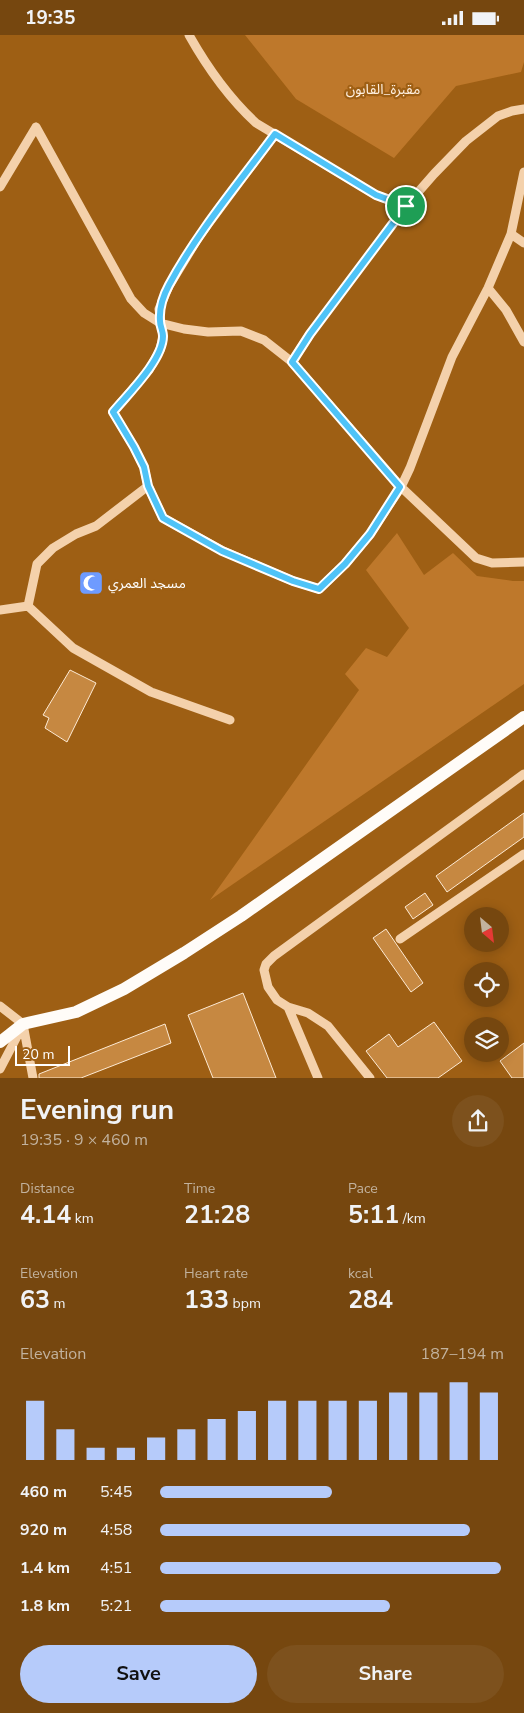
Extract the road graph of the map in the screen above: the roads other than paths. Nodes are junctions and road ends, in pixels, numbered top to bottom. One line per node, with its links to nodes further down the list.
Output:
1 (189, 35): 3 (street)
2 (524, 109): 6 (street)
3 (275, 134): 6 (street); 10 (street)
4 (524, 171): 7 (street)
5 (0, 187): 10 (street)
6 (406, 206): 12 (street)
7 (511, 234): 8 (street); 9 (street)
8 (524, 243)
9 (488, 288): 11 (street); 14 (street)
10 (160, 323): 12 (street); 13 (street)
11 (524, 342)
12 (292, 362): 14 (street)
13 (148, 486): 14 (street); 16 (street)
14 (400, 487): 15 (street)
15 (524, 562)
16 (28, 606): 17 (street); 19 (street)
17 (0, 609)
18 (524, 717): 25 (main road)
19 (230, 721)
20 (524, 775): 24 (street)
21 (524, 854): 22 (street)
22 (400, 939)
23 (0, 1006): 25 (street)
24 (288, 1007): 29 (street); 30 (street)
25 (23, 1025): 26 (main road); 27 (street); 28 (street)
26 (0, 1042)
27 (0, 1069)
28 (33, 1078)
29 (318, 1078)
30 (370, 1078)

